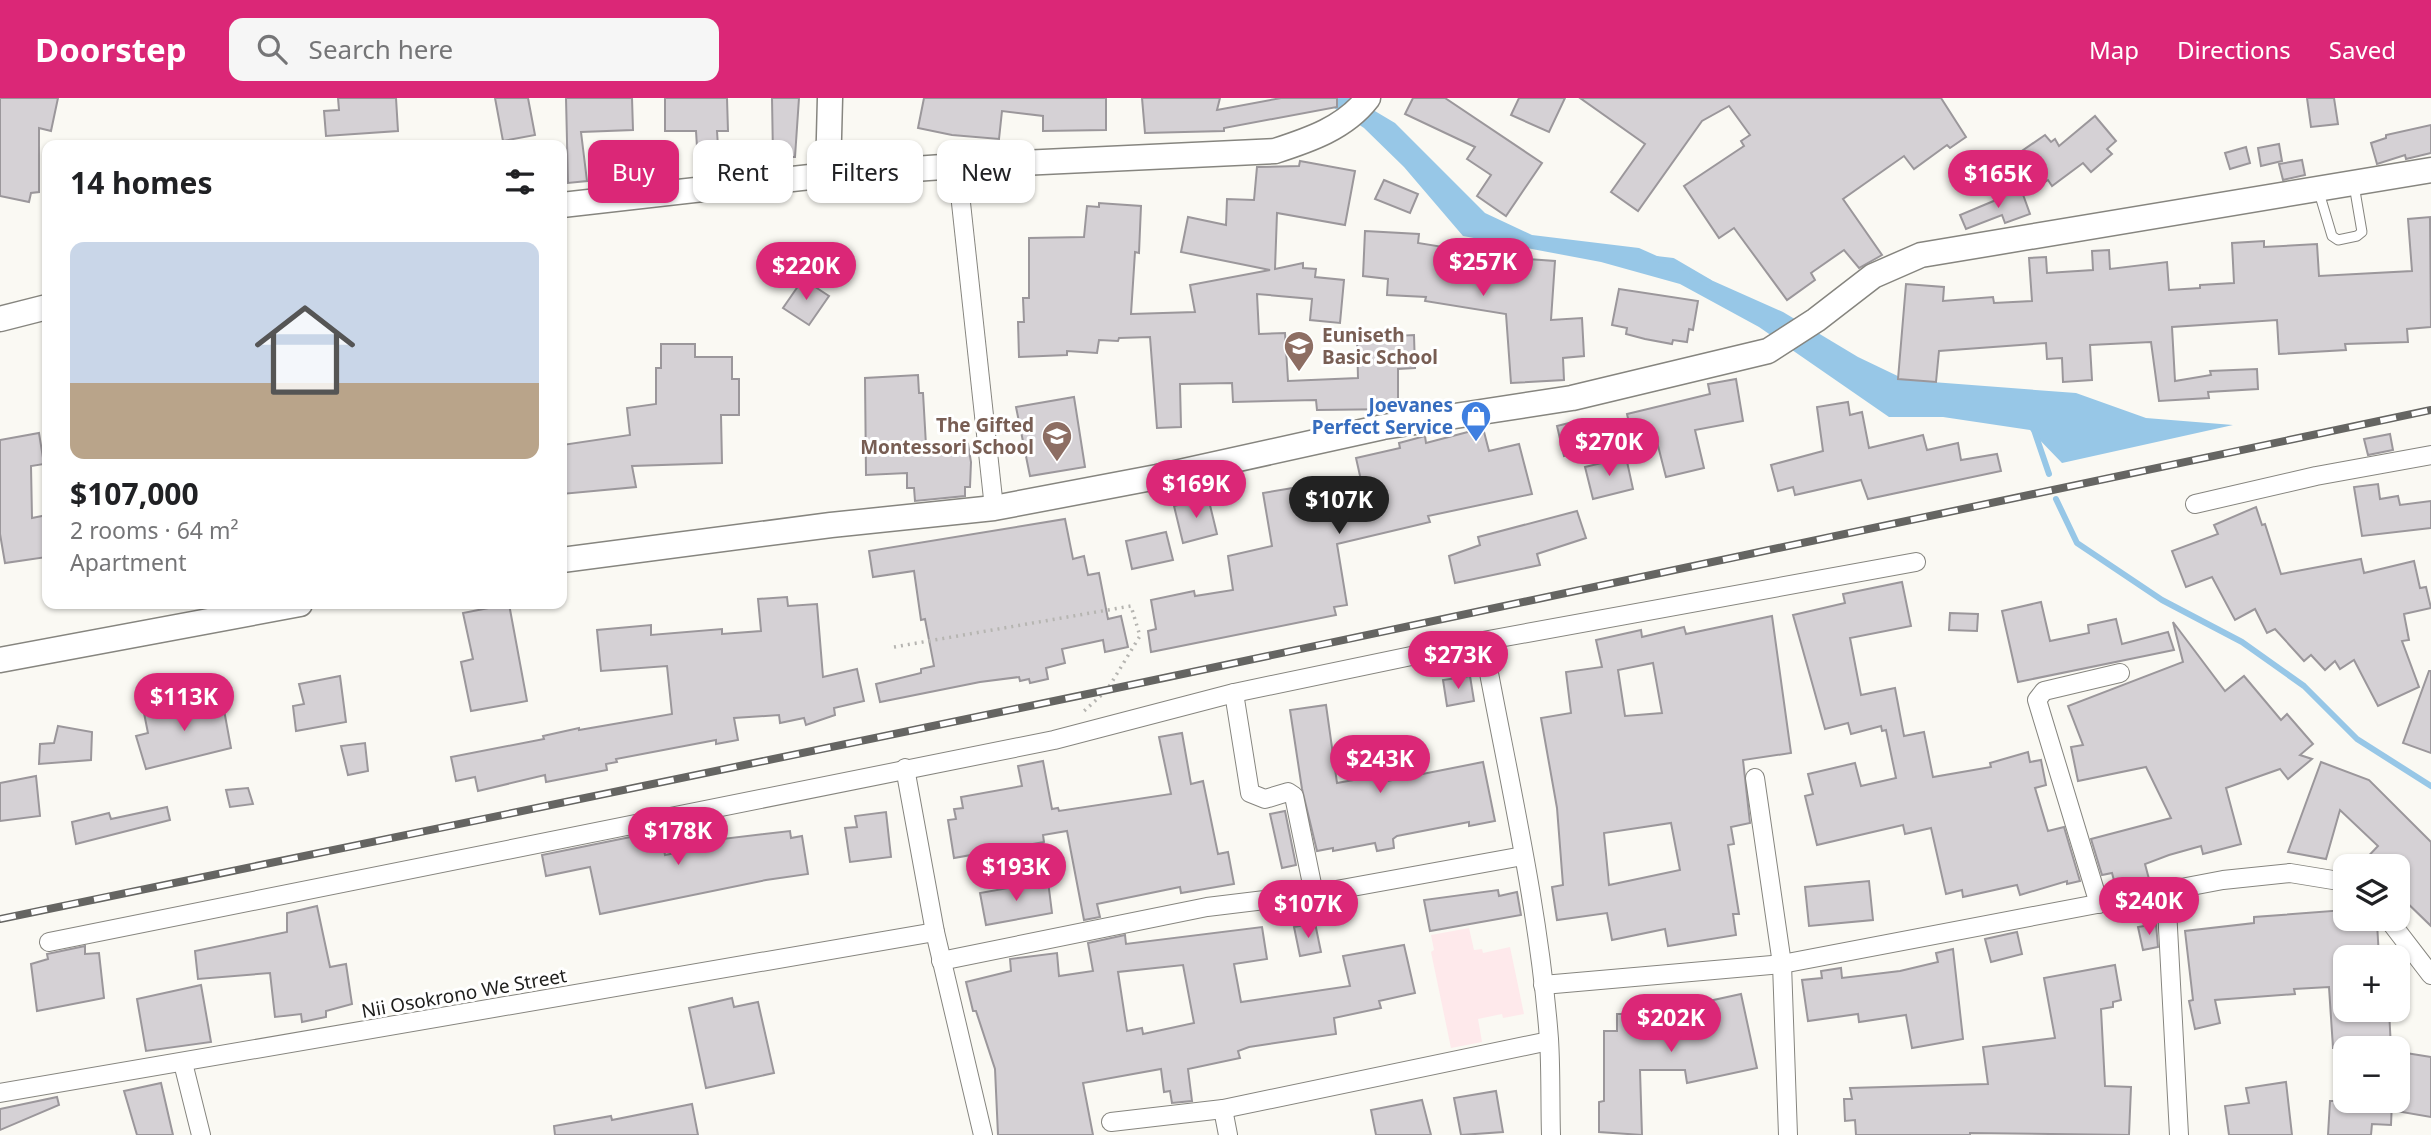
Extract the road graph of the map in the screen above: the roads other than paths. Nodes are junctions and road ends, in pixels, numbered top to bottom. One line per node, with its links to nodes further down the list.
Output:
1 (830, 98): 3 (street)
2 (1368, 98): 4 (street)
3 (829, 140)
4 (1035, 162)
5 (2431, 170): 7 (street)
6 (807, 177): 10 (street)
7 (2354, 183): 8 (street); 8 (lane)
8 (2318, 189): 15 (street)
9 (961, 203): 15 (street)
10 (567, 204)
11 (42, 308): 12 (street)
12 (0, 318)
13 (2431, 455): 14 (street)
14 (2196, 503)
15 (994, 508): 16 (street)
16 (567, 559)
17 (1916, 562): 19 (street)
18 (273, 609): 20 (street)
19 (1483, 642): 22 (street); 25 (street)
20 (0, 660)
21 (2120, 673): 29 (street)
22 (1234, 693): 23 (street); 28 (street)
23 (905, 768): 31 (street); 32 (street)
24 (1755, 778): 34 (street)
25 (1523, 856): 28 (street); 36 (street)
26 (2333, 880): 27 (street)
27 (2166, 890): 29 (street); 47 (street)
28 (1314, 894): 33 (street)
29 (2099, 904): 34 (street)
30 (2397, 931): 35 (street)
31 (935, 932): 33 (street); 38 (street, Nii Osokrono We Street)
32 (49, 942)
33 (941, 961): 43 (street)
34 (1782, 964): 36 (street); 46 (street)
35 (2431, 975)
36 (1543, 985): 37 (street)
37 (1549, 1041): 40 (street); 45 (street)
38 (183, 1063): 39 (street, Nii Osokrono We Street); 42 (street)
39 (0, 1093)
40 (1223, 1109): 41 (street); 44 (street)
41 (1111, 1122)
42 (201, 1135)
43 (983, 1135)
44 (1228, 1135)
45 (1551, 1135)
46 (1788, 1135)
47 (2179, 1135)

